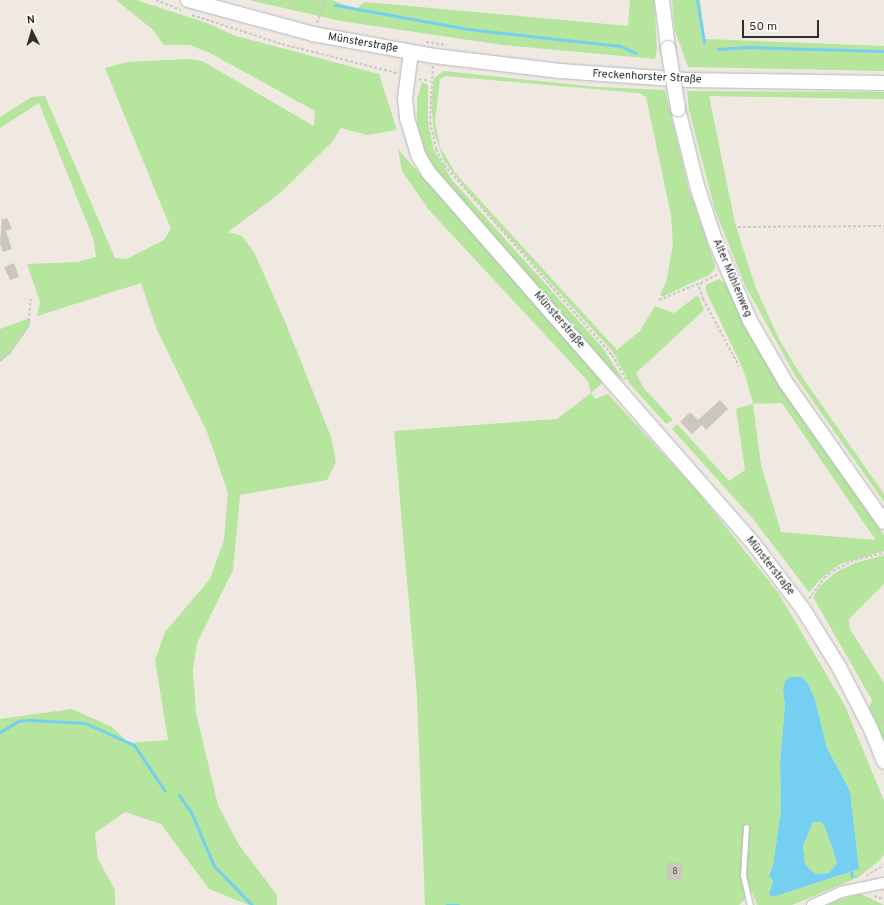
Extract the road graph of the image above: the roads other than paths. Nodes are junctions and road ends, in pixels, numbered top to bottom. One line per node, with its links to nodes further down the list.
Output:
1 (662, 0): 5 (main road, Alter Mühlenweg, bridge)
2 (187, 8): 3 (main road, Münsterstraße)
3 (411, 52): 4 (main road, Freckenhorster Straße); 6 (main road, Münsterstraße)
4 (884, 83)
5 (884, 522)
6 (884, 762)
7 (746, 827): 9 (lane)
8 (884, 883): 10 (street)
9 (750, 905)
10 (812, 905)

